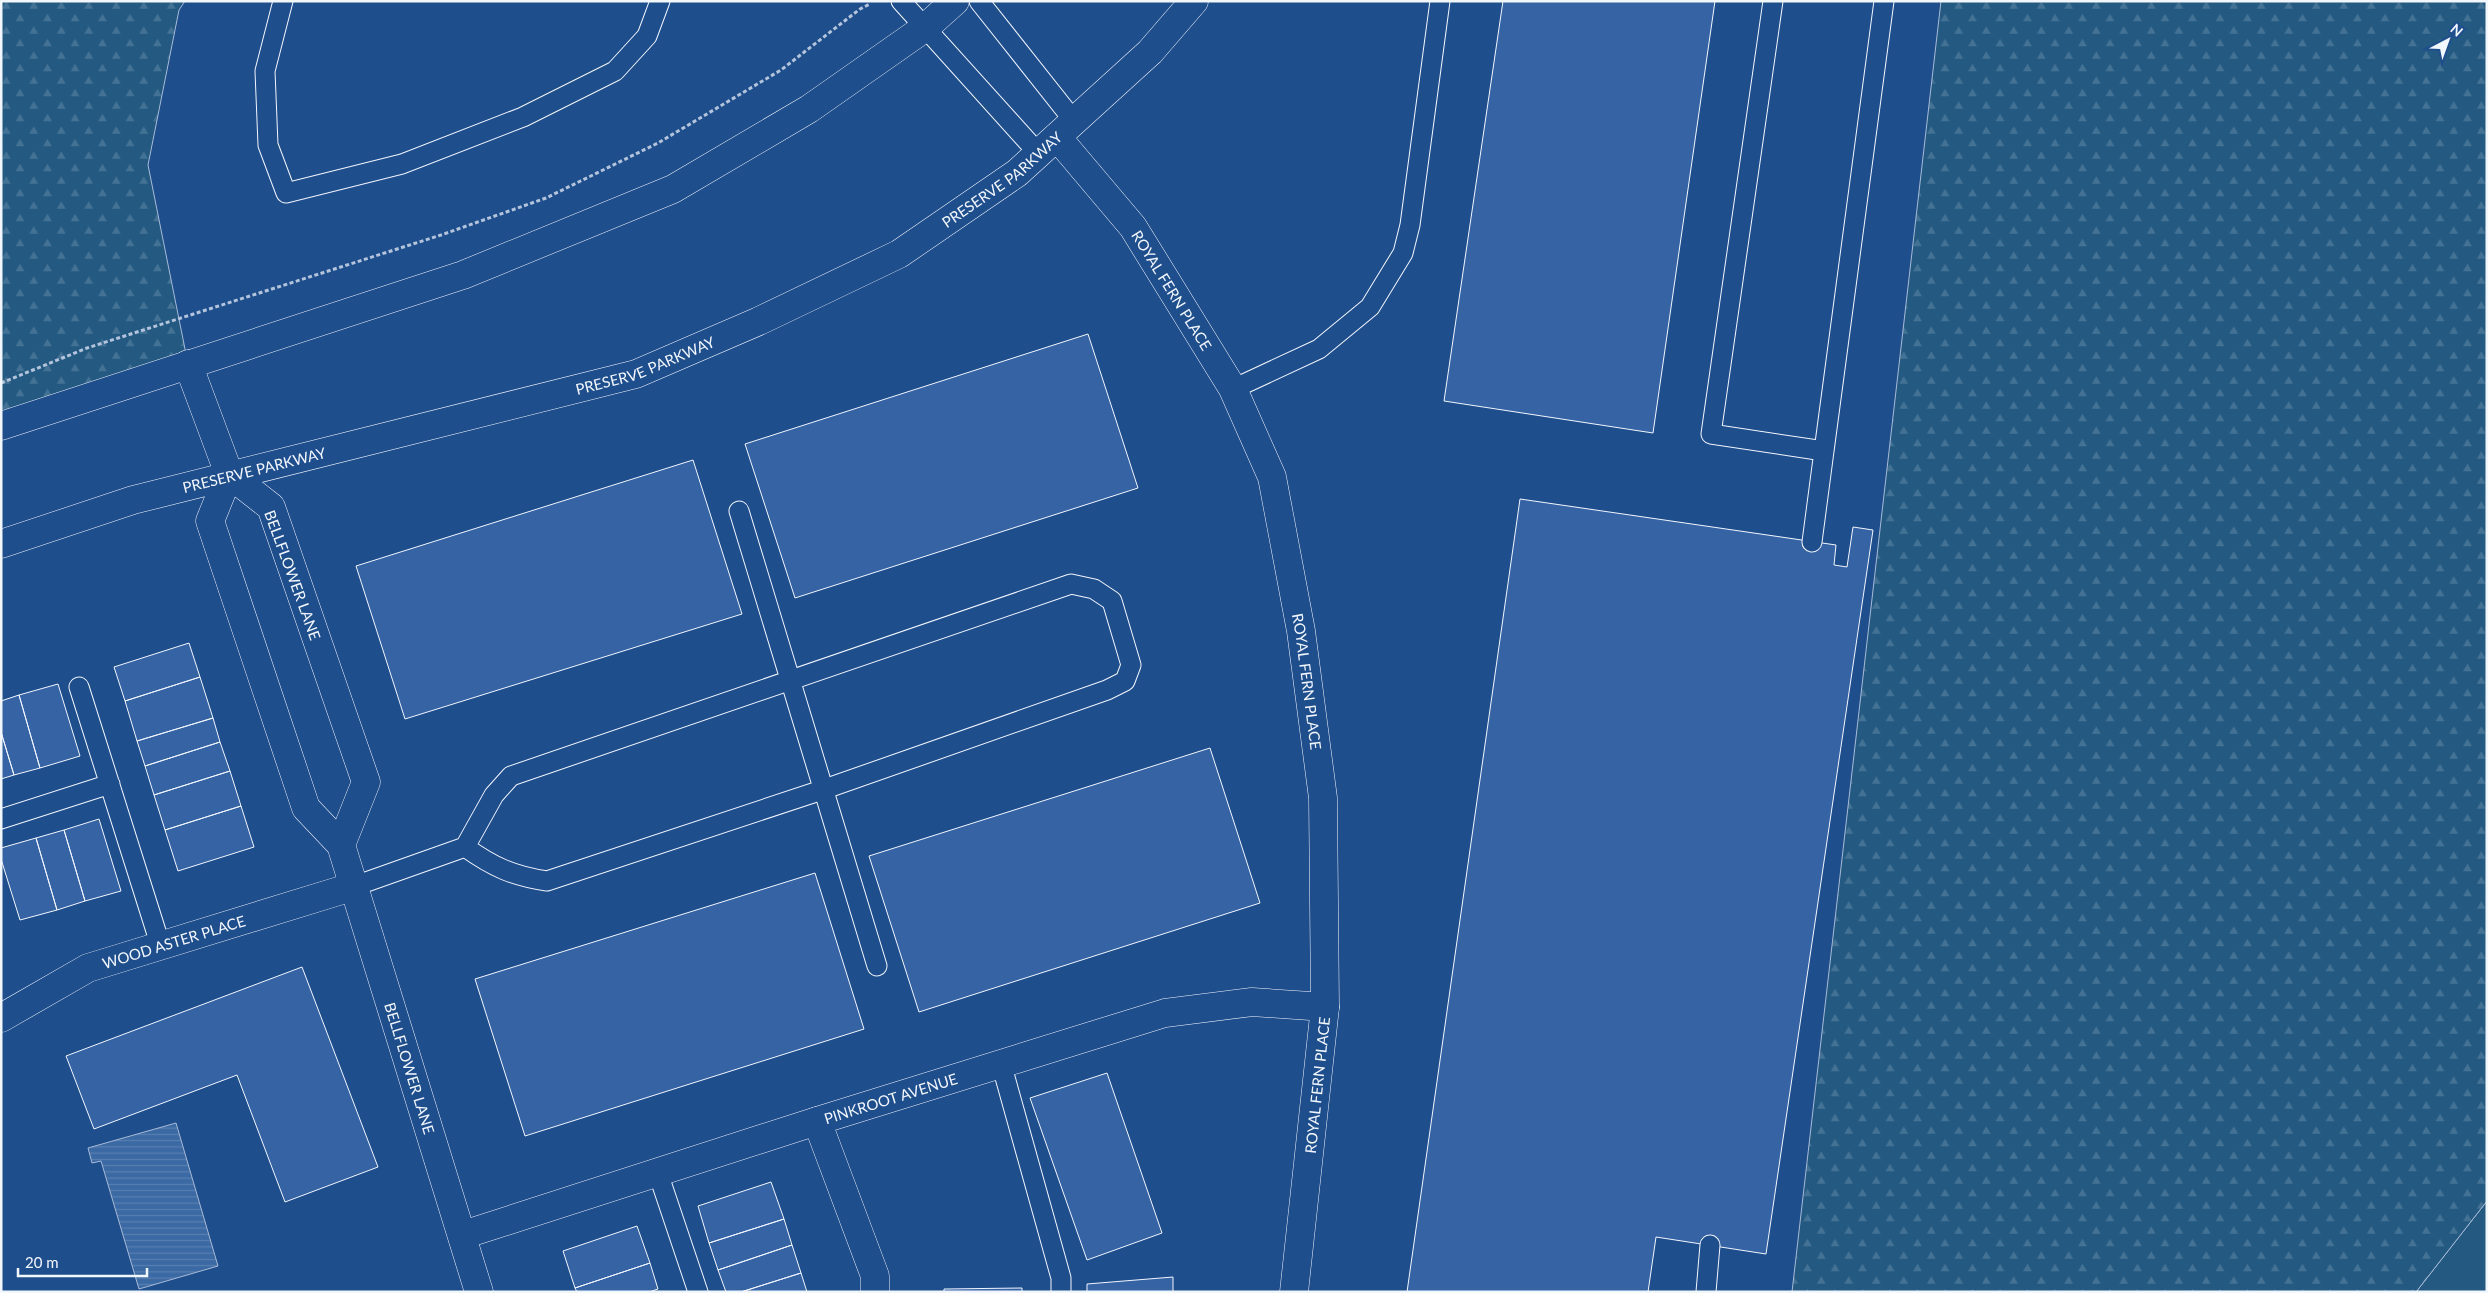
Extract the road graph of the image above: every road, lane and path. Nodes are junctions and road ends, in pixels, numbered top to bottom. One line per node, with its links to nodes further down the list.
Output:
1 (283, 1): 2 (lane)
2 (660, 1)
3 (878, 1): 14 (path)
4 (901, 1): 11 (lane)
5 (955, 1): 11 (street)
6 (978, 1): 12 (lane)
7 (1194, 1): 12 (street, PRESERVE PARKWAY)
8 (1440, 1): 15 (lane)
9 (1773, 1): 17 (lane)
10 (1884, 1): 17 (lane)
11 (926, 27): 12 (lane); 13 (street)
12 (1056, 138): 15 (street, ROYAL FERN PLACE); 18 (street, PRESERVE PARKWAY)
13 (188, 364): 16 (street); 18 (street)
14 (1, 384)
15 (1233, 388): 32 (street, ROYAL FERN PLACE)
16 (1, 426)
17 (1824, 451): 20 (lane)
18 (229, 474): 21 (street, PRESERVE PARKWAY); 27 (street, BELLFLOWER LANE); 27 (street, BELLFLOWER LANE)
19 (739, 511): 22 (lane)
20 (1812, 542)
21 (1, 544)
22 (790, 681): 25 (lane); 25 (lane); 28 (lane)
23 (79, 687): 24 (lane)
24 (110, 784): 26 (lane); 30 (lane)
25 (822, 790): 28 (lane); 31 (lane)
26 (1, 819)
27 (341, 845): 29 (street, BELLFLOWER LANE)
28 (465, 847): 29 (lane)
29 (354, 886): 30 (street, WOOD ASTER PLACE); 37 (street, BELLFLOWER LANE)
30 (161, 947): 33 (street, WOOD ASTER PLACE)
31 (877, 966)
32 (1325, 1008): 34 (street, PINKROOT AVENUE); 43 (street, ROYAL FERN PLACE)
33 (1, 1018)
34 (1001, 1063): 35 (street, PINKROOT AVENUE); 42 (lane)
35 (817, 1121): 36 (street, PINKROOT AVENUE); 41 (street)
36 (658, 1173): 37 (street, PINKROOT AVENUE); 40 (lane)
37 (463, 1235): 39 (street, BELLFLOWER LANE)
38 (1710, 1245): 44 (lane)
39 (479, 1292)
40 (698, 1292)
41 (875, 1292)
42 (1061, 1292)
43 (1294, 1292)
44 (1706, 1292)

